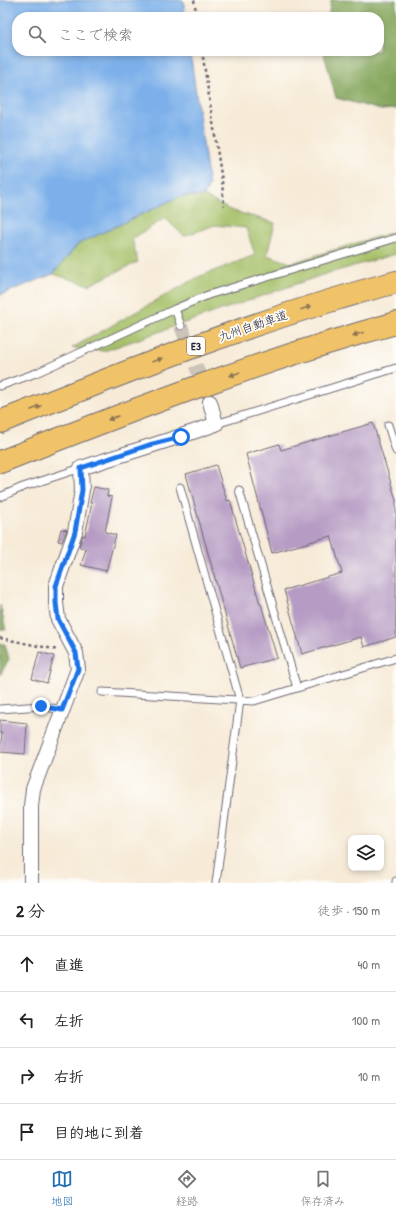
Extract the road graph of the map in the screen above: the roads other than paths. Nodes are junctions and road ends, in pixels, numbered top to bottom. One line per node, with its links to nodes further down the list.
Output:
1 (396, 238): 3 (lane)
2 (396, 282): 9 (highway, 九州自動車道 / E3, one-way to 2)
3 (175, 309): 5 (lane); 7 (lane)
4 (396, 323): 13 (highway, one-way to 13)
5 (181, 326)
6 (396, 368): 10 (lane)
7 (0, 386)
8 (210, 402): 10 (street)
9 (0, 422)
10 (216, 424): 14 (street)
11 (388, 425): 12 (lane)
12 (396, 451)
13 (0, 462)
14 (81, 468): 17 (lane); 23 (street)
15 (180, 487): 21 (lane)
16 (239, 490): 19 (lane)
17 (0, 497)
18 (396, 658): 19 (lane)
19 (297, 688): 21 (lane)
20 (102, 692): 21 (lane)
21 (240, 700): 25 (lane)
22 (0, 709): 23 (lane)
23 (62, 710): 24 (street)
24 (31, 883)
25 (216, 883)

